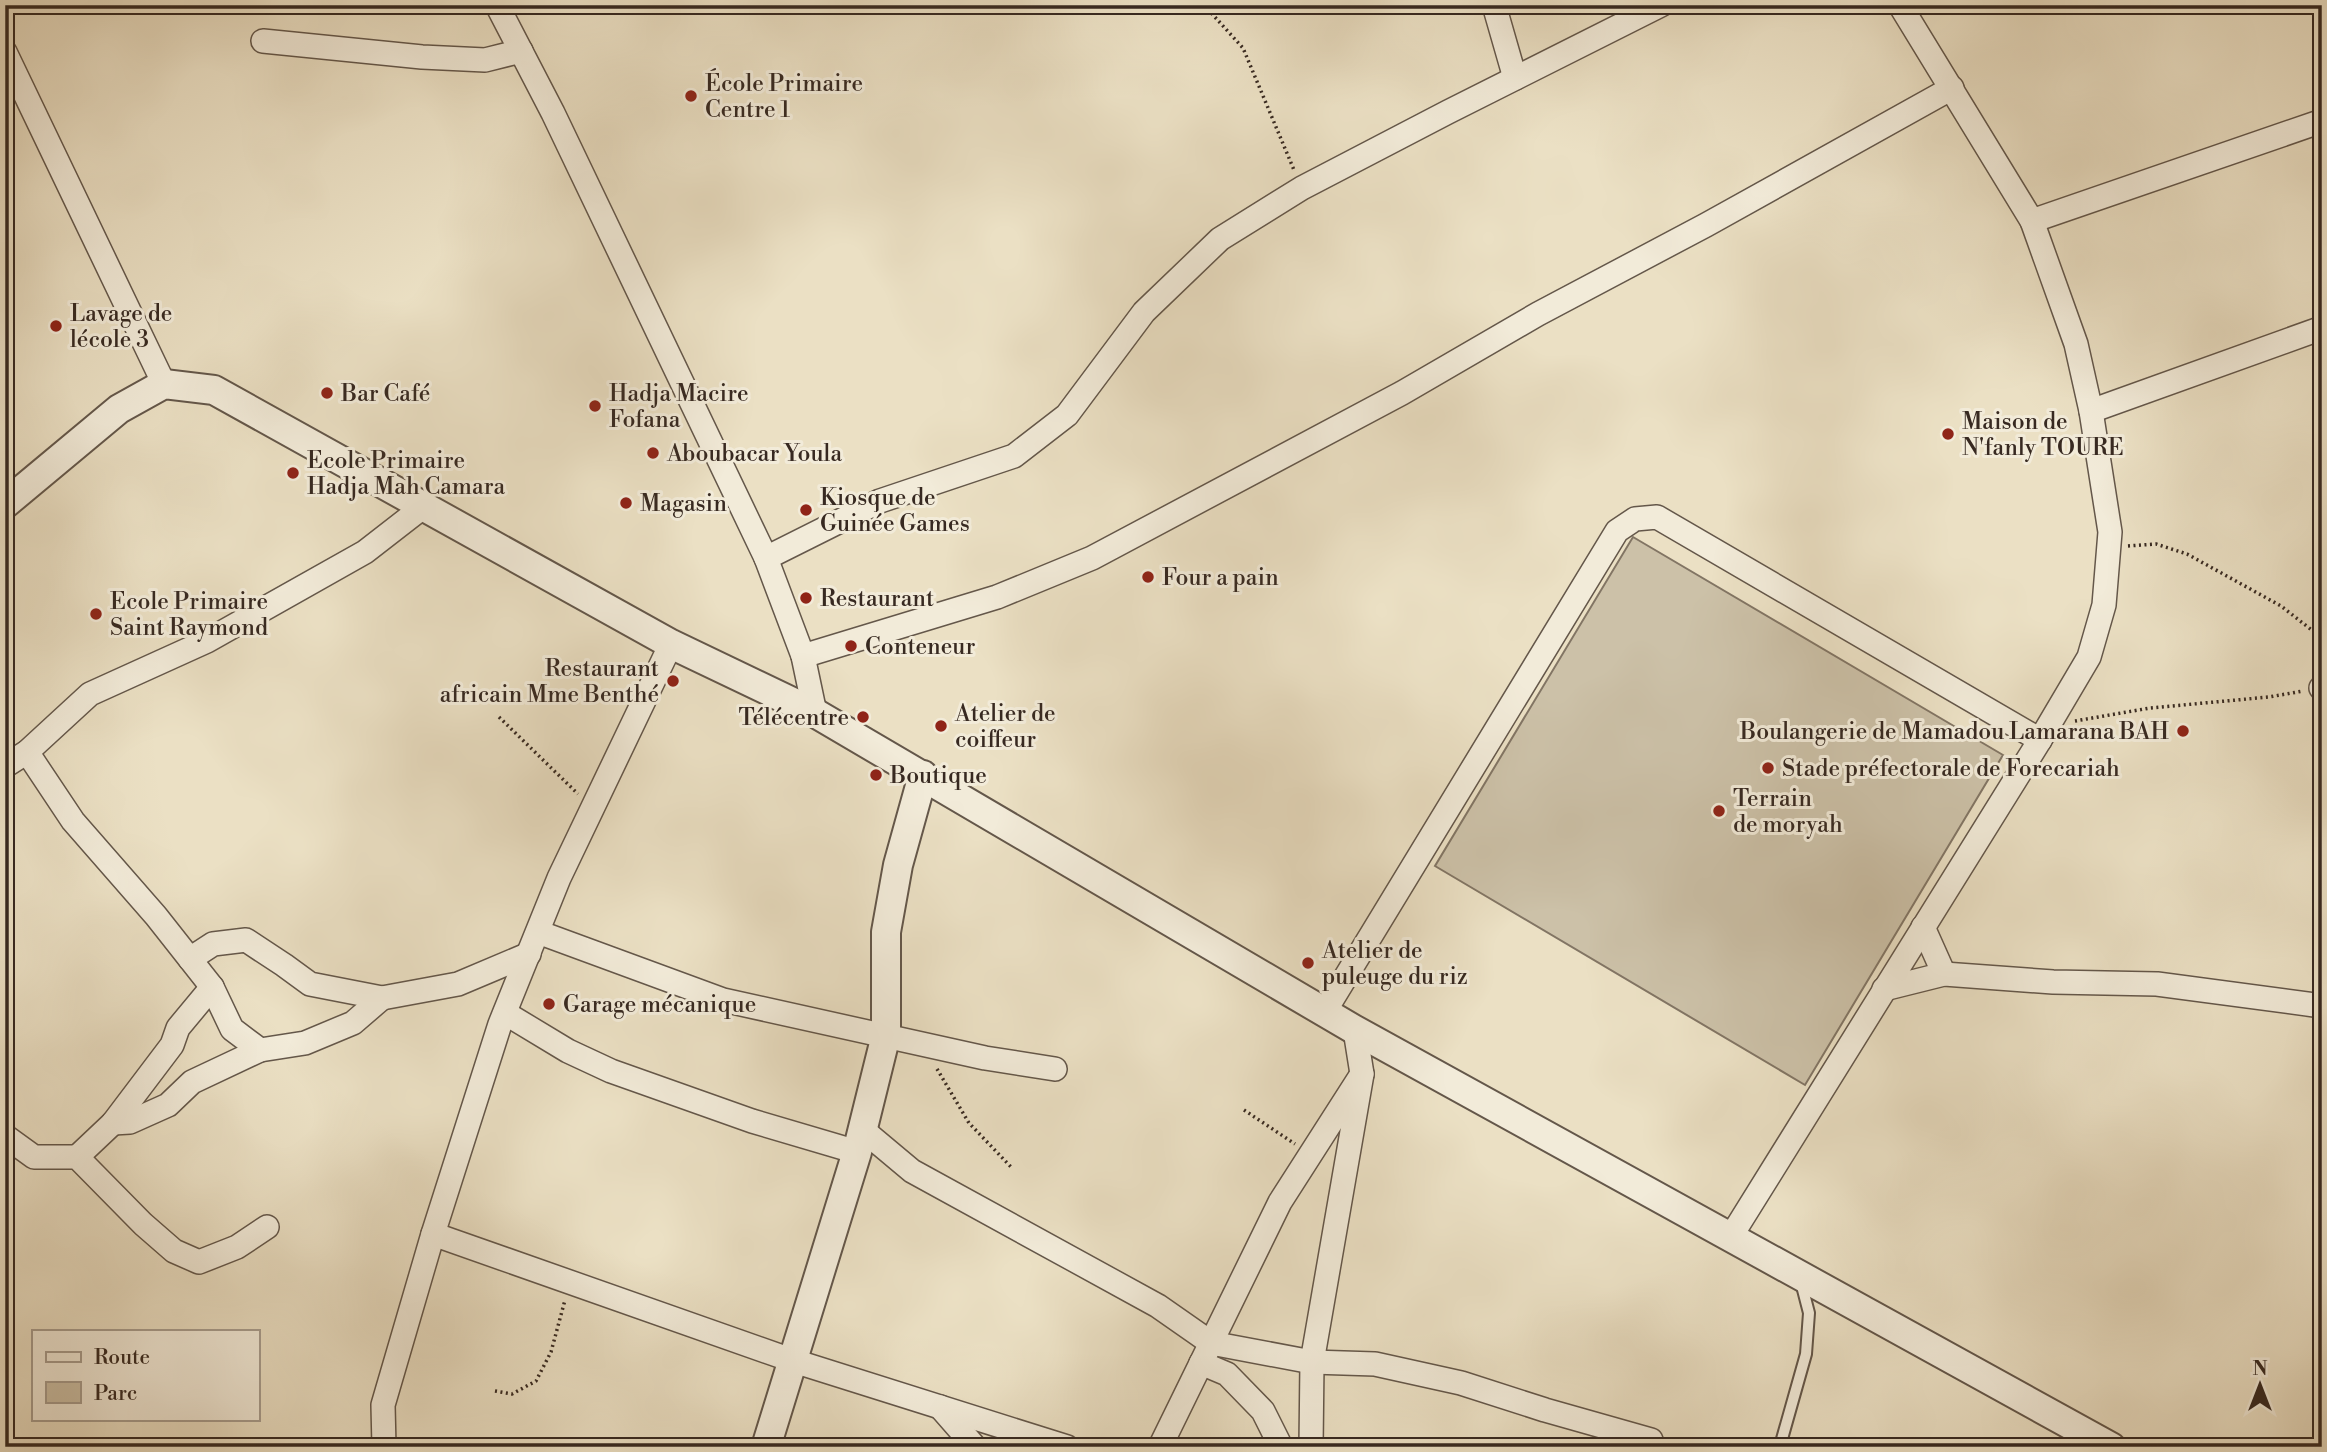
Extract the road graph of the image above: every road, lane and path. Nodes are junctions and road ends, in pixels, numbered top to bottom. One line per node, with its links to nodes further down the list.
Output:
1 (497, 5): 7 (street)
2 (1204, 5): 12 (path)
3 (1494, 5): 9 (street)
4 (1661, 5): 9 (street)
5 (1900, 5): 10 (street)
6 (263, 41): 7 (street)
7 (521, 51): 20 (street)
8 (5, 52): 15 (street)
9 (1515, 78): 12 (street)
10 (1952, 88): 13 (street); 23 (street)
11 (2322, 121): 13 (street)
12 (1302, 188): 20 (street)
13 (2032, 221): 16 (street)
14 (2322, 328): 16 (street)
15 (164, 384): 17 (street); 18 (street)
16 (2091, 411): 19 (street)
17 (5, 504)
18 (424, 506): 22 (street); 28 (street)
19 (2109, 548): 21 (path); 27 (street)
20 (766, 558): 23 (street)
21 (2322, 638)
22 (671, 644): 25 (street); 31 (street)
23 (803, 656): 25 (street)
24 (2322, 688): 27 (path)
25 (815, 713): 30 (street)
26 (499, 717): 31 (path)
27 (2046, 731): 32 (street); 41 (street)
28 (27, 752): 29 (street); 35 (street)
29 (5, 766)
30 (923, 775): 41 (street); 44 (street)
31 (592, 806): 33 (street)
32 (1923, 927): 36 (street); 38 (street)
33 (538, 932): 34 (street); 44 (street)
34 (529, 954): 39 (street); 42 (street)
35 (190, 958): 37 (street); 39 (street)
36 (1944, 974): 38 (street); 40 (street)
37 (212, 987): 46 (street); 50 (street)
38 (1884, 989): 58 (street)
39 (382, 998): 46 (street)
40 (2322, 1006)
41 (1325, 1011): 43 (street)
42 (505, 1013): 52 (street); 57 (street)
43 (1356, 1030): 48 (street); 58 (street)
44 (886, 1035): 45 (street); 52 (street)
45 (932, 1047): 47 (street); 55 (path)
46 (260, 1050): 50 (street)
47 (1055, 1069)
48 (1362, 1074): 53 (street); 63 (street)
49 (1244, 1110): 53 (path)
50 (113, 1123): 54 (street)
51 (5, 1136): 54 (street)
52 (860, 1141): 61 (street); 62 (street)
53 (1310, 1154): 61 (street)
54 (77, 1157): 56 (street)
55 (1012, 1168)
56 (267, 1227)
57 (433, 1234): 60 (street); 69 (street)
58 (1730, 1238): 59 (street)
59 (1799, 1276): 66 (lane); 75 (street)
60 (570, 1283): 62 (street); 64 (path)
61 (1206, 1353): 63 (street); 68 (street); 73 (street)
62 (794, 1360): 65 (street); 70 (street)
63 (1312, 1362): 67 (street); 74 (street)
64 (495, 1391)
65 (939, 1406): 71 (street); 72 (street)
66 (1783, 1438)
67 (1651, 1440)
68 (1158, 1443)
69 (384, 1447)
70 (766, 1447)
71 (975, 1447)
72 (1067, 1447)
73 (1281, 1447)
74 (1311, 1447)
75 (2110, 1447)

